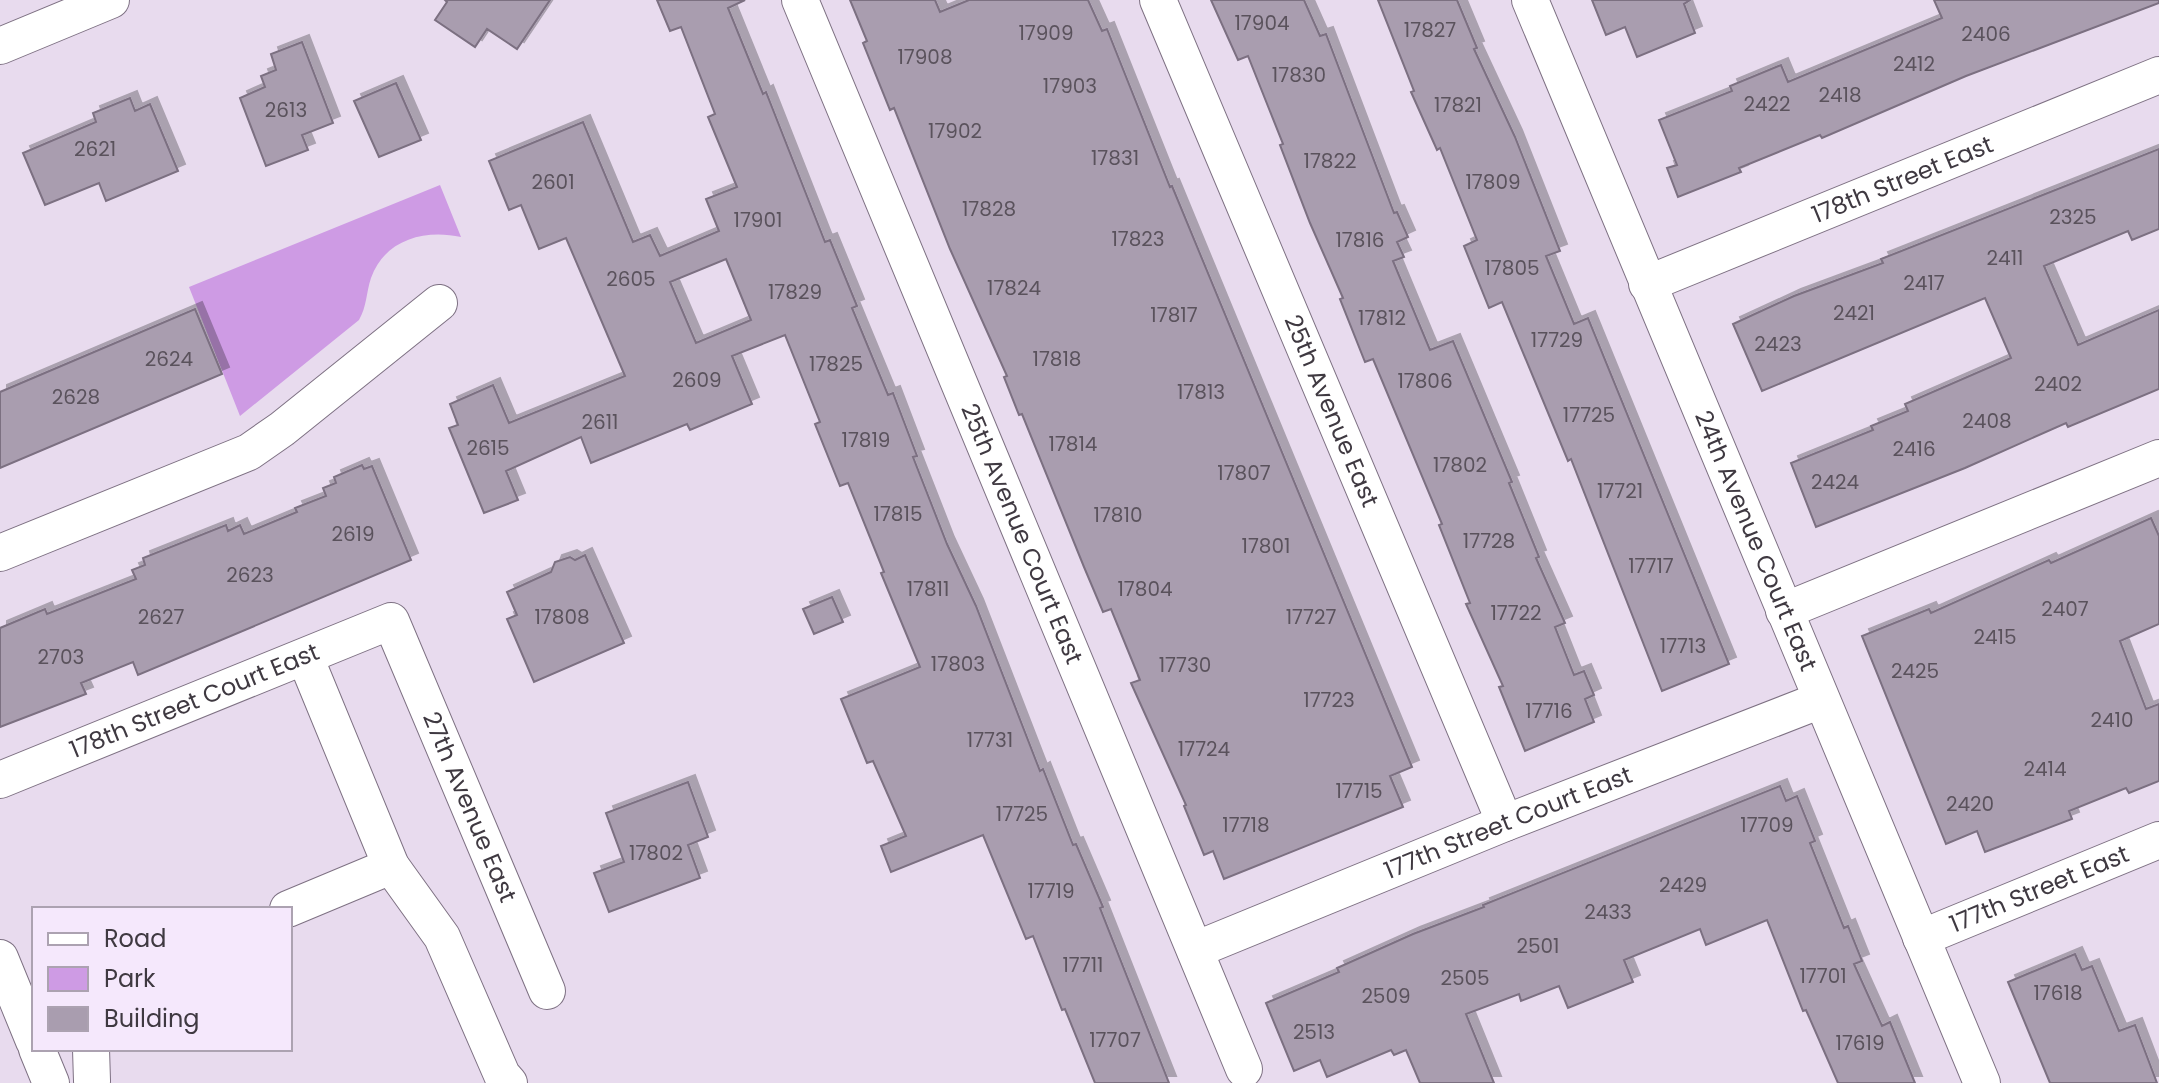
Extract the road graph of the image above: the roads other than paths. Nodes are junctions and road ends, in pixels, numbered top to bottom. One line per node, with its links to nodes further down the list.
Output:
1 (111, 0): 5 (street)
2 (800, 0): 21 (street, 25th Avenue Court East)
3 (1158, 0): 16 (street, 25th Avenue East)
4 (1530, 0): 7 (street, 24th Avenue Court East)
5 (0, 46)
6 (2159, 75): 7 (street, 178th Street East)
7 (1647, 284): 11 (street, 24th Avenue Court East)
8 (439, 303): 10 (street)
9 (2159, 458): 11 (street)
10 (0, 553)
11 (1784, 611): 14 (street, 24th Avenue Court East)
12 (391, 621): 13 (street, 178th Street Court East); 23 (street, 27th Avenue East)
13 (305, 657): 15 (street, 178th Street Court East); 18 (street)
14 (1821, 700): 16 (street, 177th Street Court East); 20 (street, 24th Avenue Court East)
15 (0, 780)
16 (1505, 823): 21 (street, 177th Street Court East)
17 (2159, 840): 20 (street, 177th Street East)
18 (391, 866): 19 (street); 28 (street)
19 (292, 907)
20 (1921, 938): 29 (street, 24th Avenue Court East)
21 (1195, 950): 26 (street, 25th Avenue Court East)
22 (0, 958): 24 (street)
23 (547, 991)
24 (32, 1036)
25 (38, 1051): 27 (street)
26 (1244, 1069)
27 (51, 1083)
28 (509, 1083)
29 (1982, 1083)

